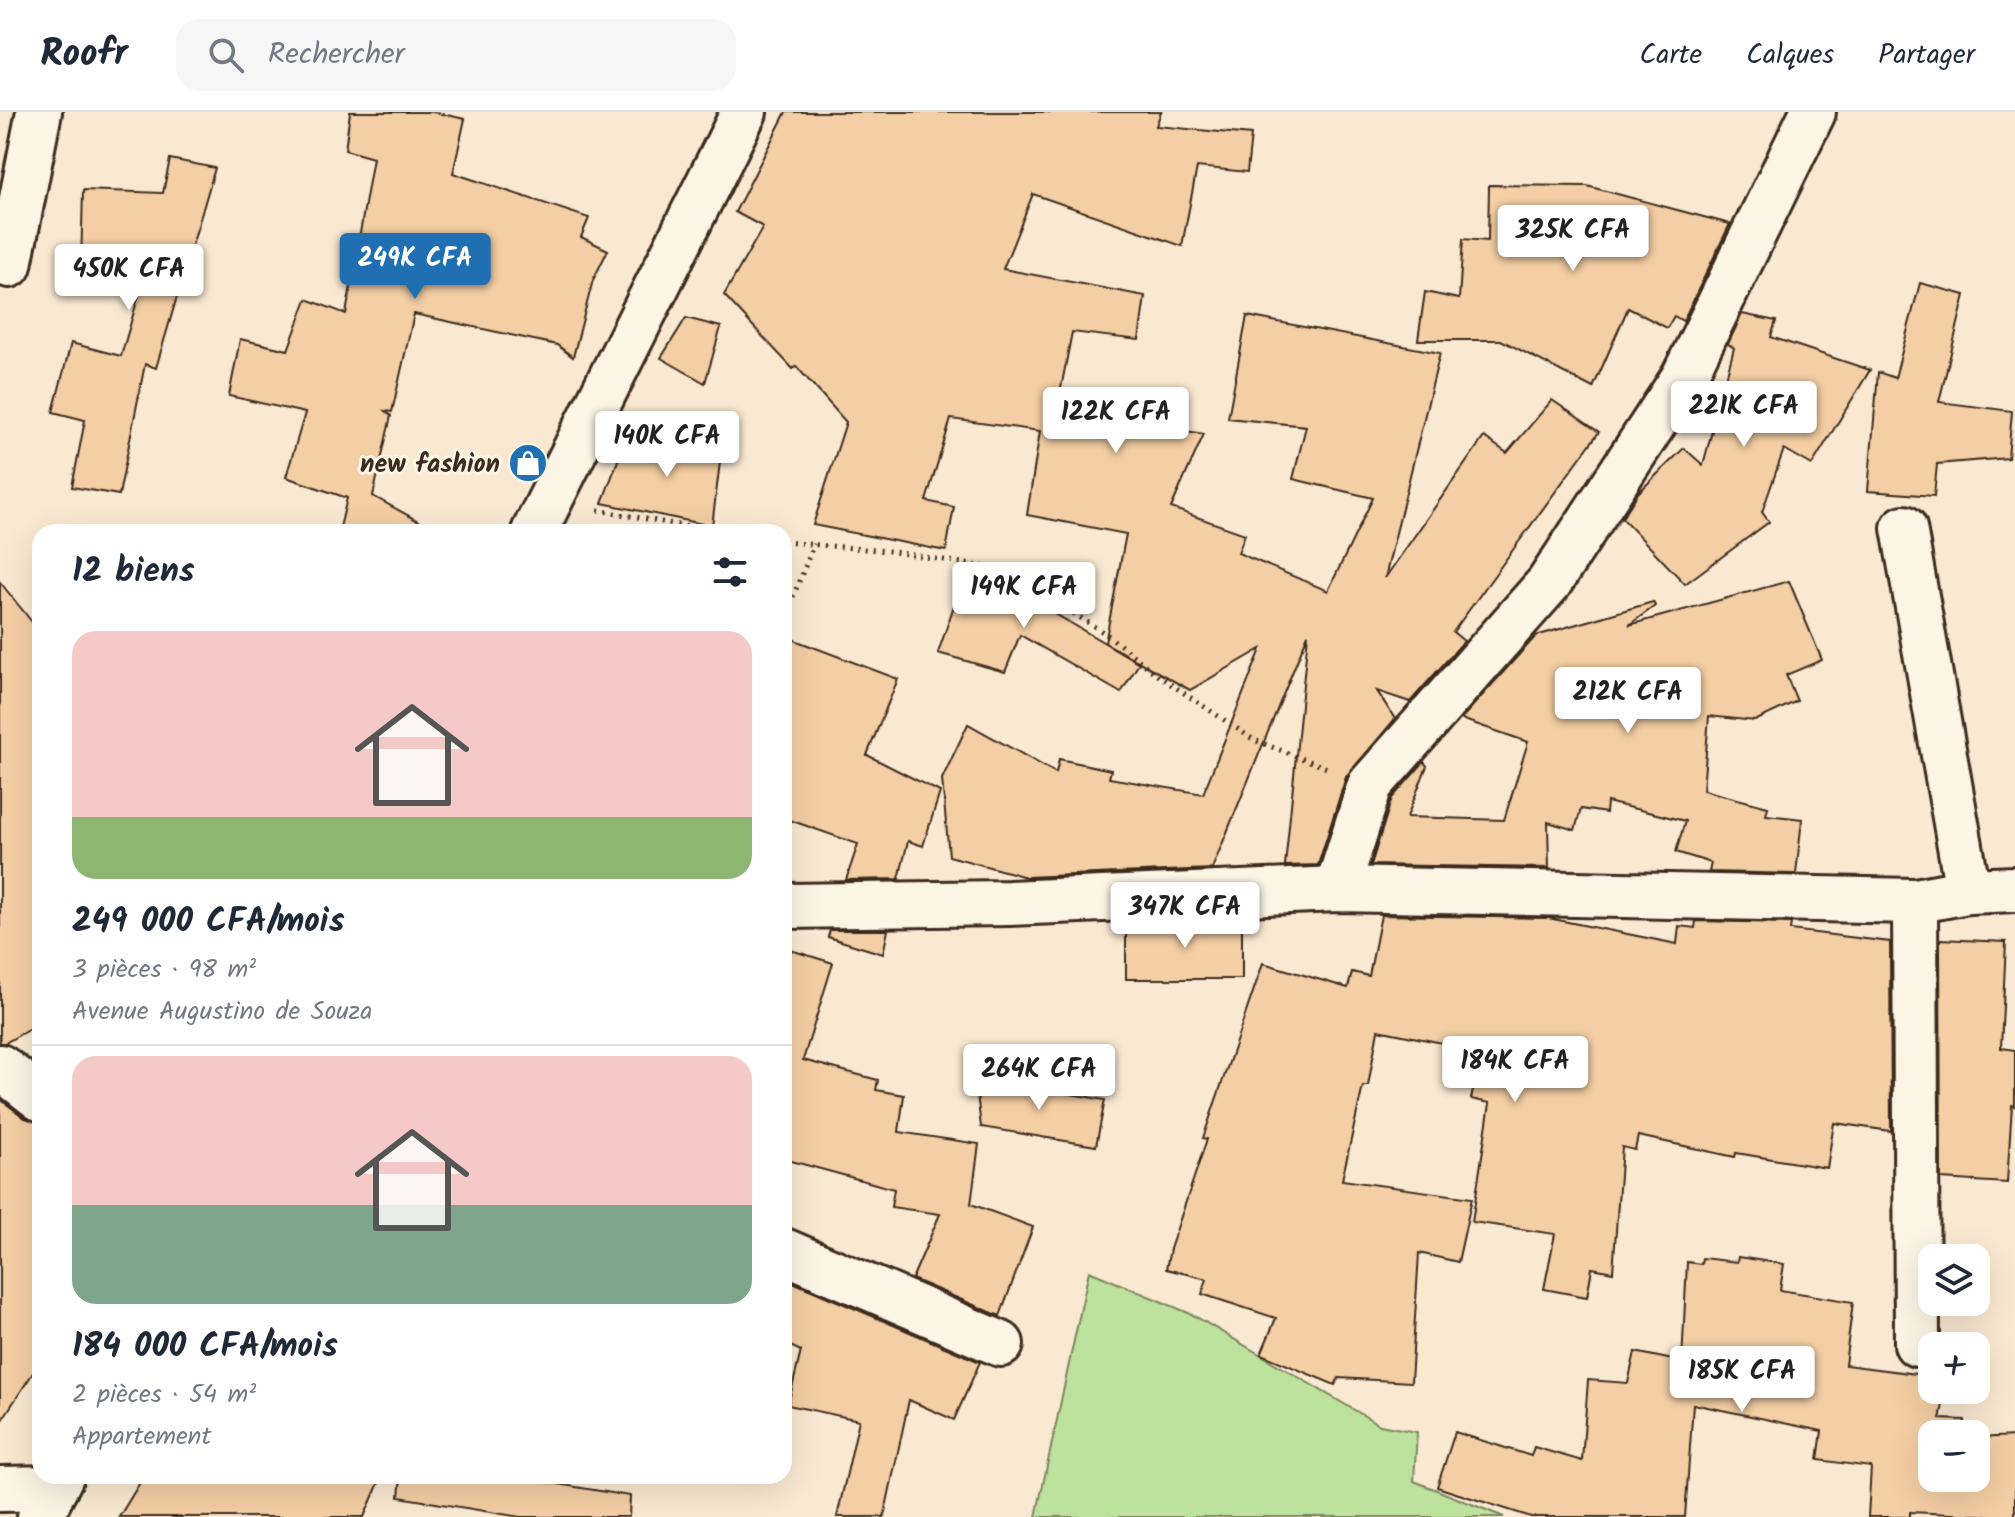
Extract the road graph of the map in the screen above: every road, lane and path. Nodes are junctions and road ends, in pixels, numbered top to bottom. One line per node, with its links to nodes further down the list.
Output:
1 (39, 112): 4 (street)
2 (744, 112): 5 (street)
3 (1813, 112): 11 (street)
4 (9, 265)
5 (542, 516): 6 (path)
6 (629, 524)
7 (1904, 528): 14 (street)
8 (792, 543): 9 (path)
9 (814, 544): 10 (path); 11 (path)
10 (792, 599)
11 (1370, 785): 12 (street)
12 (1337, 889): 15 (street); 16 (street)
13 (2015, 889): 14 (street)
14 (1968, 891): 15 (street)
15 (1915, 901): 21 (street)
16 (792, 906)
17 (0, 1067): 18 (street)
18 (32, 1092)
19 (792, 1254): 20 (street)
20 (1001, 1344)
21 (1917, 1344)
22 (0, 1489): 23 (street)
23 (52, 1494)

